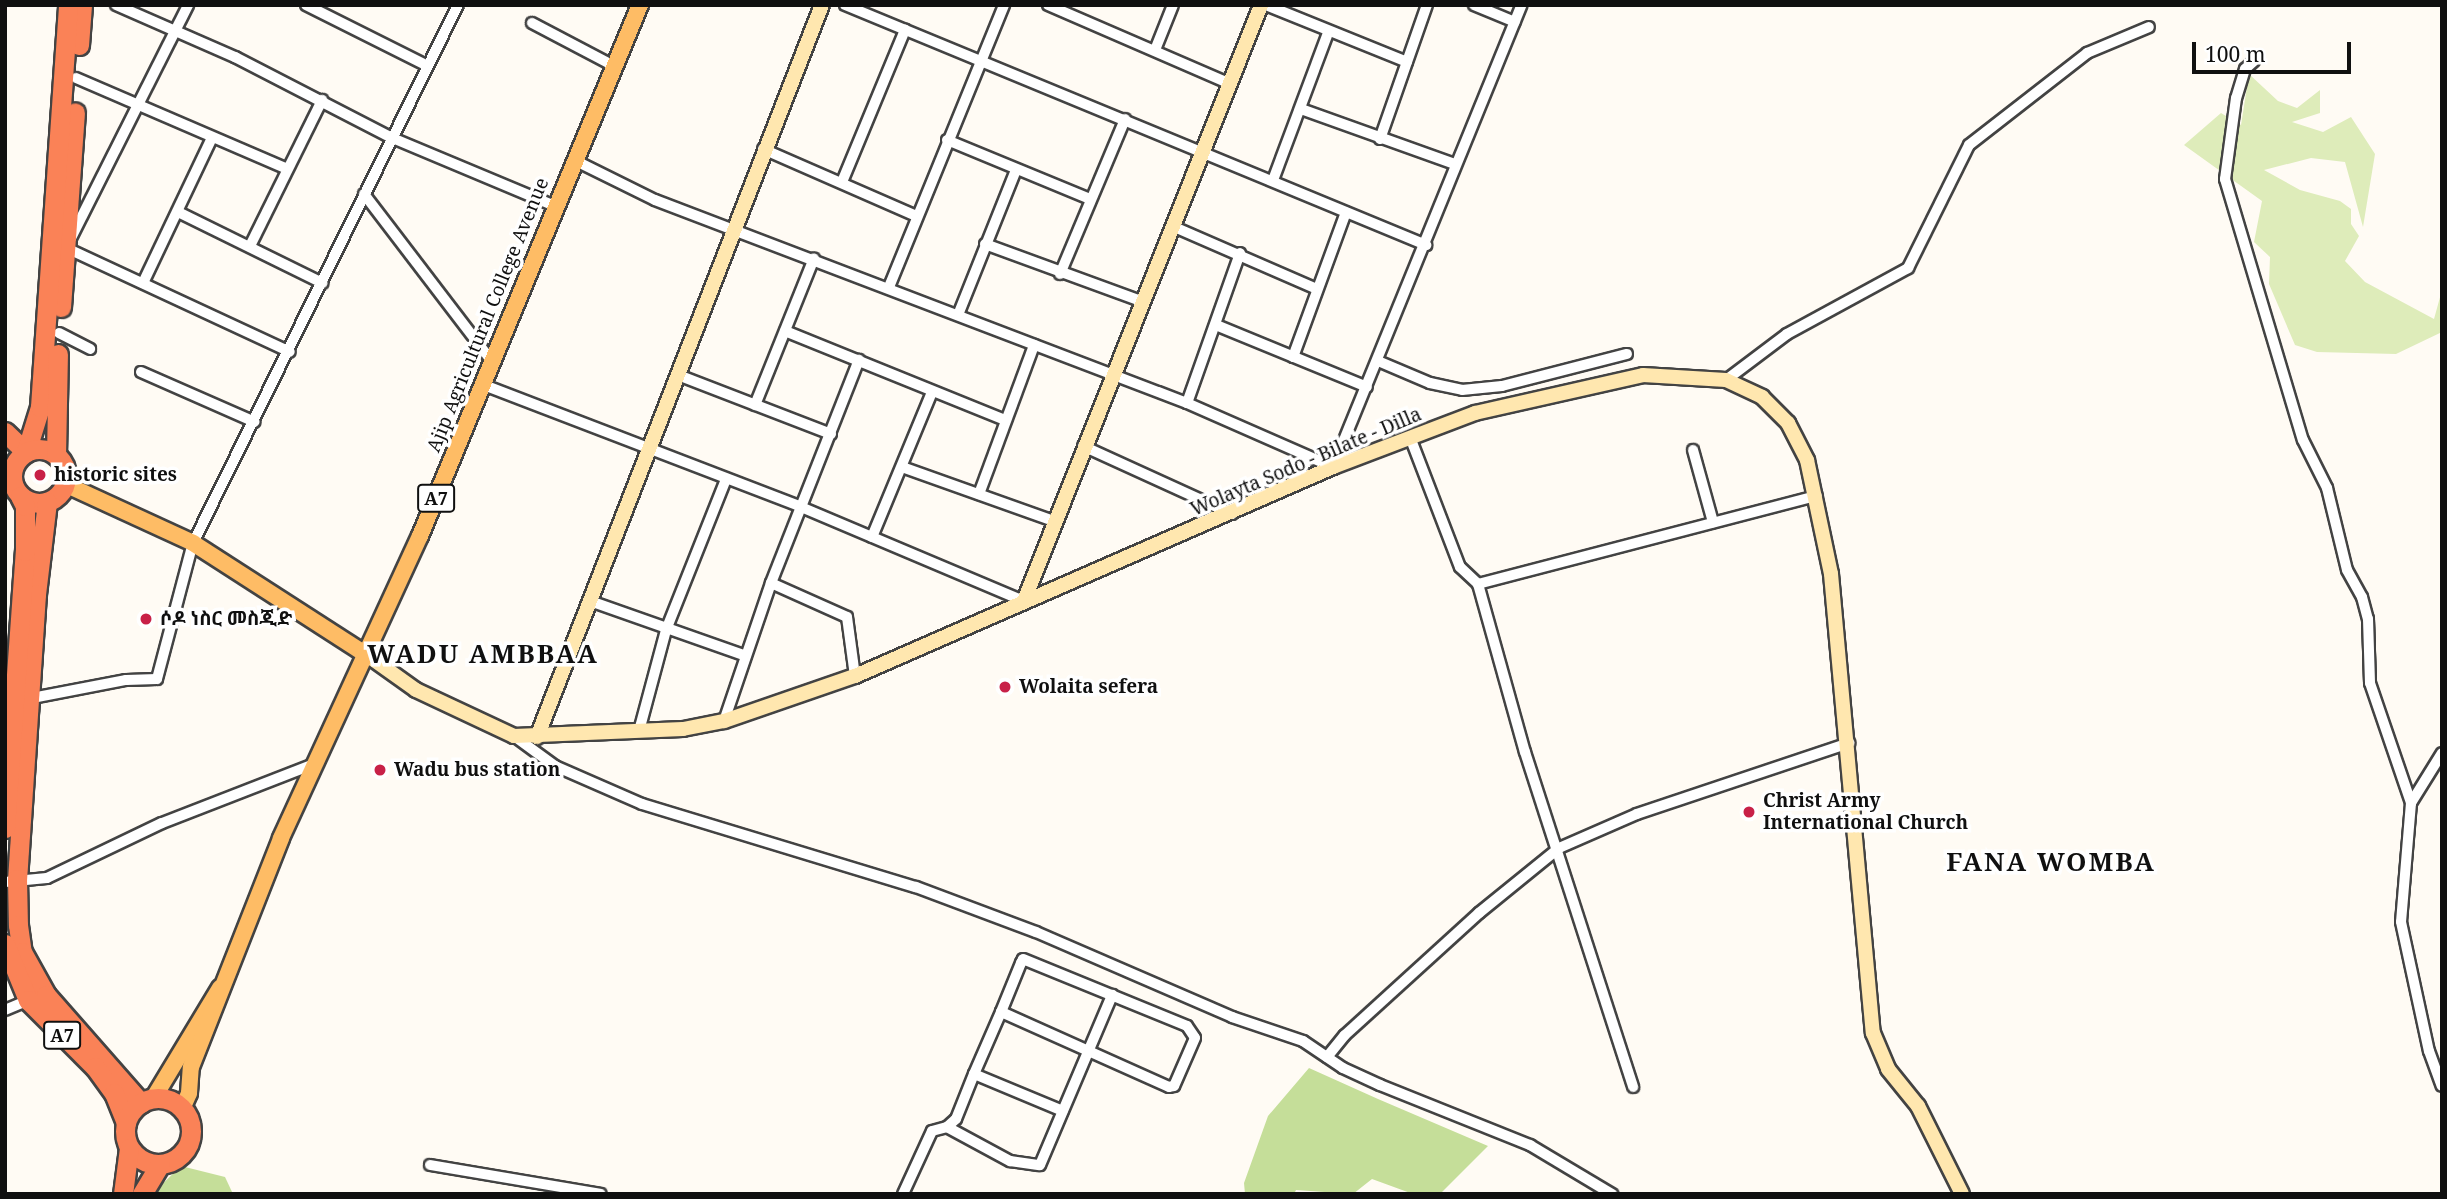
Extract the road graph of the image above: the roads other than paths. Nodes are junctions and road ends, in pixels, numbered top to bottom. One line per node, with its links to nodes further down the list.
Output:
1 (68, 5): 57 (highway)
2 (82, 5): 29 (highway)
3 (116, 5): 21 (street)
4 (188, 5): 21 (street)
5 (306, 5): 27 (street)
6 (458, 5): 27 (street)
7 (640, 5): 28 (main road, Ajip Agricultural College Avenue / A7)
8 (822, 5): 39 (main road)
9 (845, 5): 20 (street)
10 (1004, 5): 24 (street)
11 (1048, 5): 23 (street)
12 (1173, 5): 23 (street)
13 (1263, 5): 22 (street); 30 (main road)
14 (1427, 5): 26 (street)
15 (1474, 5): 17 (street)
16 (1522, 5): 17 (street)
17 (1515, 22): 42 (street)
18 (532, 23): 28 (street)
19 (2149, 27): 82 (street)
20 (905, 30): 24 (street); 46 (street)
21 (176, 32): 31 (street); 32 (street)
22 (1328, 33): 26 (street); 33 (street)
23 (1155, 50): 30 (street)
24 (981, 61): 34 (street); 38 (street)
25 (2254, 61): 128 (street)
26 (1407, 62): 37 (street)
27 (426, 65): 35 (street)
28 (612, 65): 41 (main road, Ajip Agricultural College Avenue / A7)
29 (76, 78): 32 (street); 57 (highway)
30 (1228, 83): 40 (main road)
31 (322, 100): 35 (street); 43 (street)
32 (142, 103): 36 (street); 57 (street)
33 (1301, 109): 37 (street); 45 (street)
34 (1125, 119): 40 (street); 48 (street)
35 (390, 137): 47 (street); 49 (street)
36 (212, 138): 43 (street); 50 (street)
37 (1380, 139): 42 (street)
38 (947, 140): 44 (street); 52 (street)
39 (763, 149): 46 (street); 54 (main road)
40 (1202, 152): 45 (street); 53 (main road)
41 (574, 160): 49 (main road, Ajip Agricultural College Avenue / A7); 54 (street)
42 (1455, 164): 56 (street)
43 (287, 169): 58 (street)
44 (1016, 170): 48 (street); 55 (street)
45 (1273, 180): 51 (street)
46 (842, 182): 52 (street)
47 (364, 194): 63 (street); 78 (street)
48 (1090, 199): 61 (street)
49 (555, 206): 78 (main road, Ajip Agricultural College Avenue / A7)
50 (178, 212): 58 (street); 62 (street)
51 (1346, 212): 56 (street); 65 (street)
52 (916, 216): 64 (street)
53 (1172, 226): 59 (street); 66 (main road)
54 (732, 227): 60 (street); 80 (main road)
55 (985, 244): 61 (street); 67 (street)
56 (1426, 244): 77 (street)
57 (60, 245): 62 (street); 70 (highway); 97 (highway)
58 (250, 246): 63 (street)
59 (1240, 253): 65 (street); 68 (street)
60 (814, 258): 64 (street); 69 (street)
61 (1060, 274): 66 (street)
62 (143, 283): 73 (street)
63 (322, 283): 73 (street)
64 (890, 287): 67 (street)
65 (1317, 289): 75 (street)
66 (1141, 302): 81 (main road)
67 (958, 315): 71 (street)
68 (1216, 325): 75 (street); 86 (street)
69 (785, 331): 76 (street); 87 (street)
70 (59, 333): 72 (street); 96 (highway)
71 (1034, 345): 81 (street); 88 (street)
72 (90, 349)
73 (290, 352): 89 (street)
74 (1627, 354): 77 (street)
75 (1293, 357): 84 (street)
76 (859, 360): 85 (street); 91 (street)
77 (1378, 362): 84 (street)
78 (493, 363): 83 (main road, Ajip Agricultural College Avenue / A7)
79 (141, 372): 89 (street)
80 (678, 374): 87 (street); 94 (main road)
81 (1112, 375): 86 (street); 93 (main road)
82 (1726, 380): 92 (main road, Wolayta Sodo - Bilate - Dilla); 104 (main road, Wolayta Sodo - Bilate - Dilla)
83 (484, 385): 94 (street); 117 (main road, Ajip Agricultural College Avenue / A7)
84 (1367, 387): 99 (street)
85 (932, 392): 88 (street); 98 (street)
86 (1187, 403): 99 (street)
87 (755, 405): 91 (street)
88 (1006, 420): 102 (street)
89 (255, 422): 111 (street)
90 (5, 432): 97 (highway)
91 (831, 434): 106 (street)
92 (1410, 437): 99 (main road, Wolayta Sodo - Bilate - Dilla); 113 (street)
93 (1083, 446): 107 (street); 108 (main road)
94 (648, 448): 100 (street); 114 (main road)
95 (1693, 450): 109 (street)
96 (56, 455): 97 (highway); 101 (highway)
97 (15, 459): 103 (highway, A7)
98 (902, 467): 102 (street); 110 (street)
99 (1334, 467): 107 (main road, Wolayta Sodo - Bilate - Dilla)
100 (726, 479): 106 (street); 116 (street)
101 (65, 484): 105 (highway); 111 (main road)
102 (979, 494): 108 (street)
103 (20, 496): 105 (highway); 120 (highway, A7)
104 (1817, 496): 109 (street); 125 (main road, Wolayta Sodo - Bilate - Dilla)
105 (47, 502): 120 (highway, A7)
106 (801, 507): 110 (street); 112 (street)
107 (1232, 514): 115 (main road, Wolayta Sodo - Bilate - Dilla)
108 (1054, 521): 115 (main road)
109 (1713, 523): 113 (street)
110 (873, 537): 115 (street)
111 (193, 543): 117 (main road); 120 (street)
112 (771, 583): 118 (street); 119 (street)
113 (1478, 583): 130 (street)
114 (590, 600): 116 (street); 124 (main road)
115 (1024, 601): 119 (main road, Wolayta Sodo - Bilate - Dilla)
116 (666, 630): 118 (street); 122 (street)
117 (368, 655): 123 (main road, Wolayta Sodo - Bilate - Dilla); 127 (main road, Ajip Agricultural College Avenue / A7)
118 (746, 656): 121 (street)
119 (855, 676): 121 (main road, Wolayta Sodo - Bilate - Dilla)
120 (24, 699): 129 (highway, A7); 131 (highway, A7)
121 (724, 721): 122 (main road, Wolayta Sodo - Bilate - Dilla)
122 (639, 732): 124 (main road, Wolayta Sodo - Bilate - Dilla)
123 (514, 736): 124 (main road, Wolayta Sodo - Bilate - Dilla); 139 (street)
124 (537, 737)
125 (1849, 743): 130 (street); 156 (main road, Wolayta Sodo - Bilate - Dilla)
126 (2442, 753): 128 (street)
127 (317, 763): 131 (street); 133 (main road, Ajip Agricultural College Avenue / A7)
128 (2411, 803): 141 (street)
129 (5, 828)
130 (1559, 848): 139 (street); 142 (street)
131 (11, 880): 143 (highway, A7)
132 (5, 944): 135 (highway, A7)
133 (221, 986): 143 (main road, A7); 144 (main road, A7)
134 (1112, 995): 137 (street); 138 (street); 138 (street)
135 (28, 1000): 136 (street); 146 (highway, A7)
136 (5, 1010)
137 (1001, 1012): 138 (street); 140 (street)
138 (1088, 1050): 145 (street)
139 (1327, 1057): 155 (street)
140 (974, 1074): 145 (street); 147 (street)
141 (2442, 1086)
142 (1633, 1087)
143 (147, 1101): 144 (highway); 146 (highway, A7)
144 (182, 1109): 149 (highway, A7)
145 (1063, 1111): 147 (street)
146 (126, 1123): 148 (highway, A7)
147 (947, 1127): 154 (street)
148 (129, 1148): 149 (highway); 151 (highway, A7)
149 (160, 1164): 152 (highway, A7)
150 (429, 1165): 153 (street)
151 (123, 1194)
152 (142, 1194)
153 (601, 1194)
154 (903, 1194)
155 (1612, 1194)
156 (1962, 1194)

